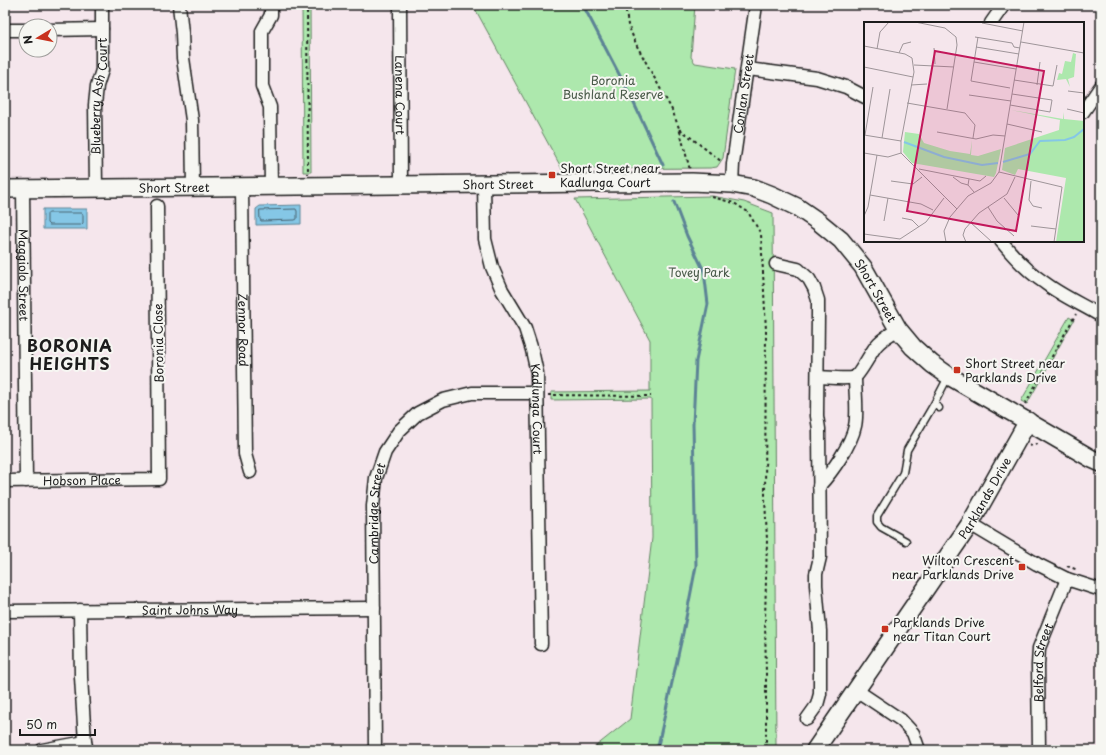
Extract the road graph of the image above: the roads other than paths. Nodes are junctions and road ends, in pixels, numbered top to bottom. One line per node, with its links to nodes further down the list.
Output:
1 (102, 5): 8 (street, Blueberry Ash Court)
2 (179, 5): 20 (street)
3 (271, 5): 19 (street)
4 (400, 5): 17 (street, Lanena Court)
5 (756, 5): 12 (street, Conlan Street)
6 (1003, 6): 7 (street)
7 (992, 22)
8 (102, 29): 11 (street); 22 (street, Blueberry Ash Court)
9 (5, 30): 10 (street)
10 (18, 30)
11 (58, 30)
12 (748, 69): 14 (street); 16 (street, Conlan Street)
13 (1101, 86): 15 (street)
14 (864, 96)
15 (1084, 111)
16 (732, 184): 18 (street, Short Street); 29 (street, Short Street)
17 (401, 185): 18 (street, Short Street); 19 (street, Short Street)
18 (484, 185): 33 (street, Kadlunga Court)
19 (271, 186): 21 (street, Short Street)
20 (193, 187): 21 (street, Short Street); 22 (street, Short Street)
21 (242, 187): 36 (street, Zennor Road)
22 (96, 188): 24 (street, Short Street)
23 (5, 189): 24 (street, Short Street)
24 (23, 189): 39 (street, Maggiolo Street)
25 (157, 206): 37 (street, Boronia Close)
26 (1002, 242): 28 (street)
27 (776, 264): 31 (street)
28 (1101, 315)
29 (898, 329): 30 (street, Short Street); 32 (street)
30 (949, 376): 34 (street, Short Street); 42 (lane)
31 (818, 377): 32 (street); 40 (street)
32 (855, 377): 40 (street)
33 (537, 393): 45 (street, Cambridge Street); 48 (street, Kadlunga Court)
34 (1026, 414): 35 (street, Short Street); 41 (street, Parklands Drive)
35 (1101, 463)
36 (250, 472)
37 (159, 479): 39 (street, Hobson Place)
38 (5, 481): 39 (street, Hobson Place)
39 (26, 481)
40 (819, 486): 50 (street)
41 (970, 524): 43 (street); 49 (street, Parklands Drive)
42 (906, 541)
43 (1067, 579): 44 (street); 56 (street, Belford Street)
44 (1101, 590)
45 (374, 608): 46 (street, Saint Johns Way); 53 (street, Cambridge Street)
46 (80, 610): 47 (street, Saint Johns Way); 51 (street)
47 (5, 611)
48 (541, 644)
49 (856, 690): 54 (street, Parklands Drive); 55 (street)
50 (807, 719)
51 (86, 746): 52 (street)
52 (42, 750)
53 (375, 750)
54 (815, 750)
55 (919, 750)
56 (1039, 750)

